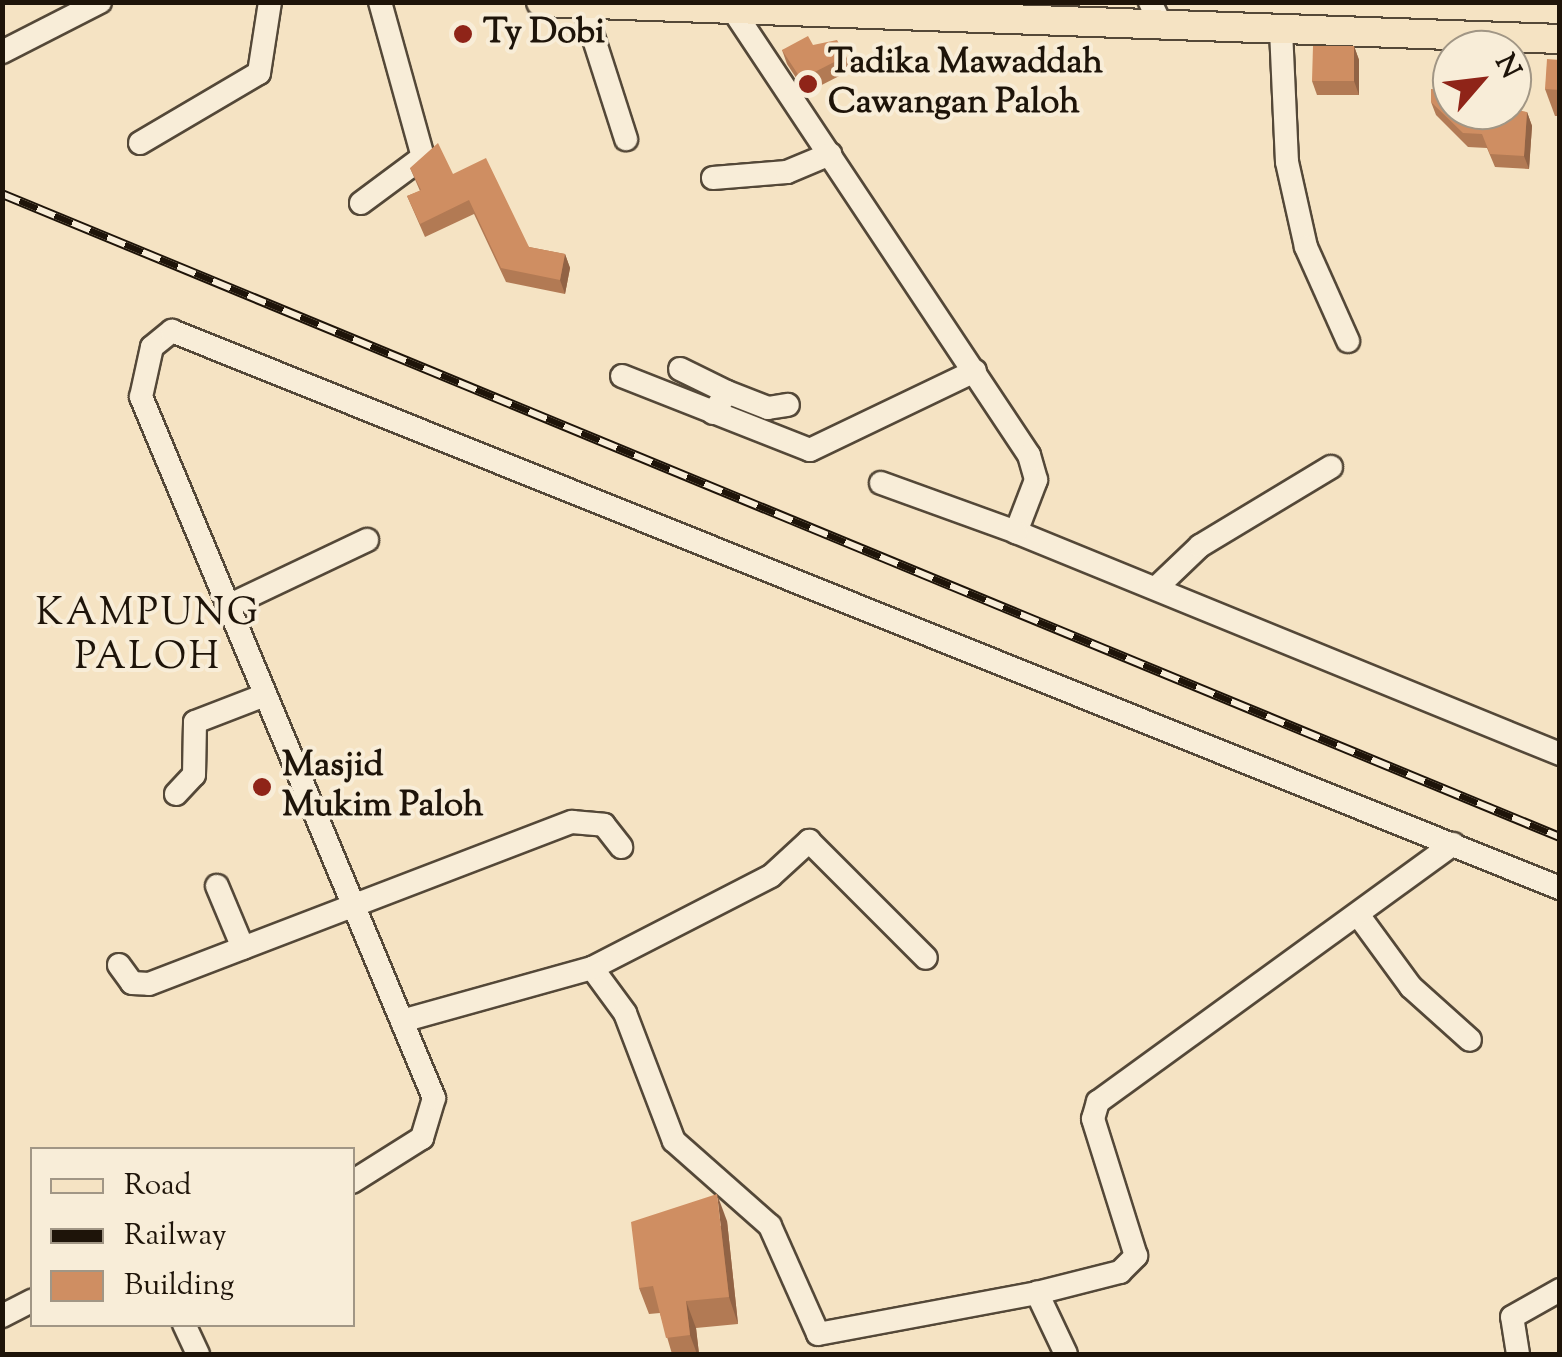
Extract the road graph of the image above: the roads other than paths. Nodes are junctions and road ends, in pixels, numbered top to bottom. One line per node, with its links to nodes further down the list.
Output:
1 (100, 2): 10 (street)
2 (270, 2): 12 (street)
3 (380, 2): 15 (street)
4 (541, 2): 5 (main road)
5 (583, 6): 7 (main road); 11 (street)
6 (1156, 15): 7 (main road); 8 (main road)
7 (737, 16): 13 (street)
8 (1281, 30): 9 (main road); 16 (street)
9 (1560, 39)
10 (2, 52)
11 (626, 139)
12 (140, 143)
13 (830, 154): 14 (street); 18 (street)
14 (713, 178)
15 (361, 204)
16 (1348, 342)
17 (680, 369): 20 (street)
18 (975, 371): 22 (street); 25 (street)
19 (622, 376): 22 (street)
20 (727, 392): 21 (street); 22 (street)
21 (788, 405)
22 (713, 413)
23 (1331, 467): 27 (street)
24 (882, 483): 25 (street)
25 (1016, 532): 27 (street)
26 (367, 540): 28 (street)
27 (1156, 588): 30 (street)
28 (228, 606): 29 (street); 32 (street)
29 (265, 695): 31 (street); 36 (street)
30 (1558, 750)
31 (176, 794)
32 (1453, 844): 35 (street); 37 (street)
33 (621, 847): 36 (street)
34 (217, 886): 38 (street)
35 (1560, 888)
36 (352, 903): 38 (street); 42 (street)
37 (1358, 916): 43 (street); 46 (street)
38 (243, 948): 40 (street)
39 (926, 958): 41 (street)
40 (119, 965)
41 (592, 968): 42 (street); 50 (street)
42 (402, 1021): 44 (street)
43 (1470, 1040)
44 (355, 1180)
45 (1560, 1290): 53 (street)
46 (1037, 1293): 50 (street); 52 (street)
47 (30, 1303): 48 (street)
48 (2, 1316)
49 (185, 1327): 51 (street)
50 (818, 1344)
51 (198, 1354)
52 (1066, 1354)
53 (1518, 1354)

